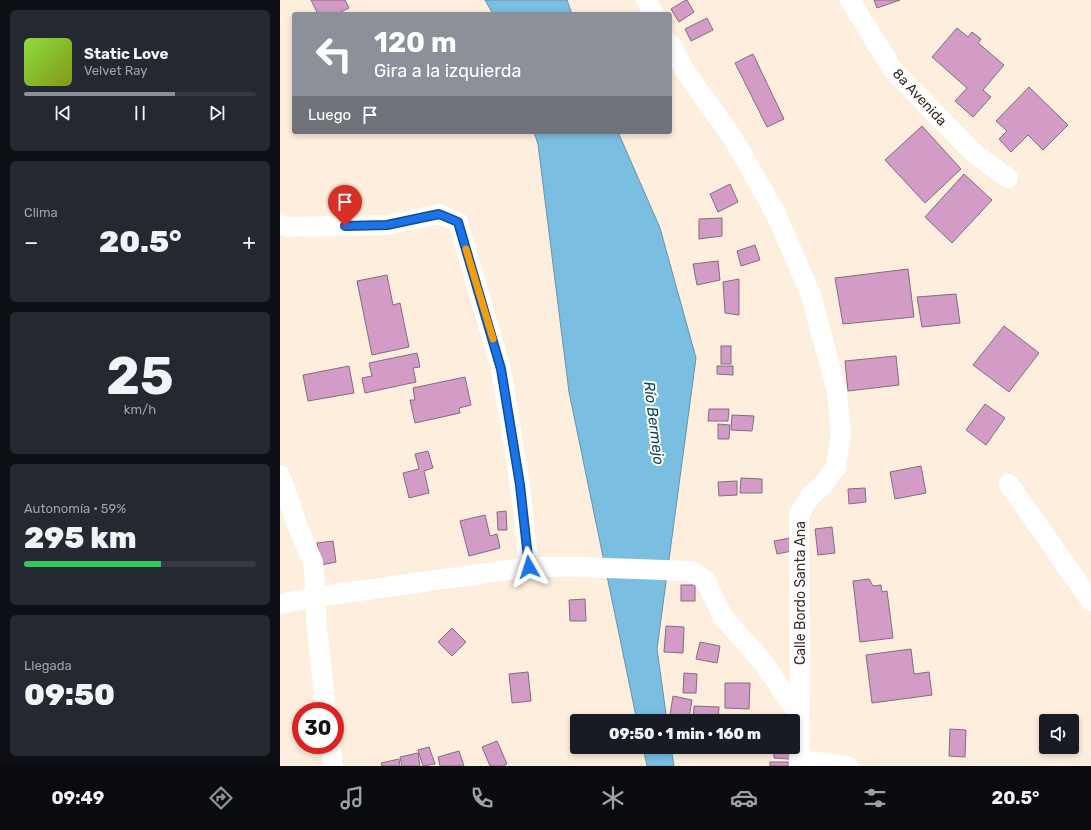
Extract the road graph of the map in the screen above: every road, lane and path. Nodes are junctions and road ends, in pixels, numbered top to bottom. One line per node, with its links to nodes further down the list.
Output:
1 (646, 0): 3 (street)
2 (850, 0): 5 (street, 8a Avenida)
3 (653, 12)
4 (672, 48): 15 (street, Calle Bordo Santa Ana)
5 (1008, 178)
6 (280, 226): 9 (street)
7 (280, 475): 10 (street)
8 (1009, 484): 11 (street)
9 (529, 567): 10 (street); 14 (street)
10 (316, 597): 12 (street); 13 (street)
11 (1091, 601)
12 (280, 604)
13 (325, 702)
14 (798, 714)
15 (800, 714)
16 (331, 754): 18 (street)
17 (799, 763): 19 (street)
18 (332, 766)
19 (848, 766)

